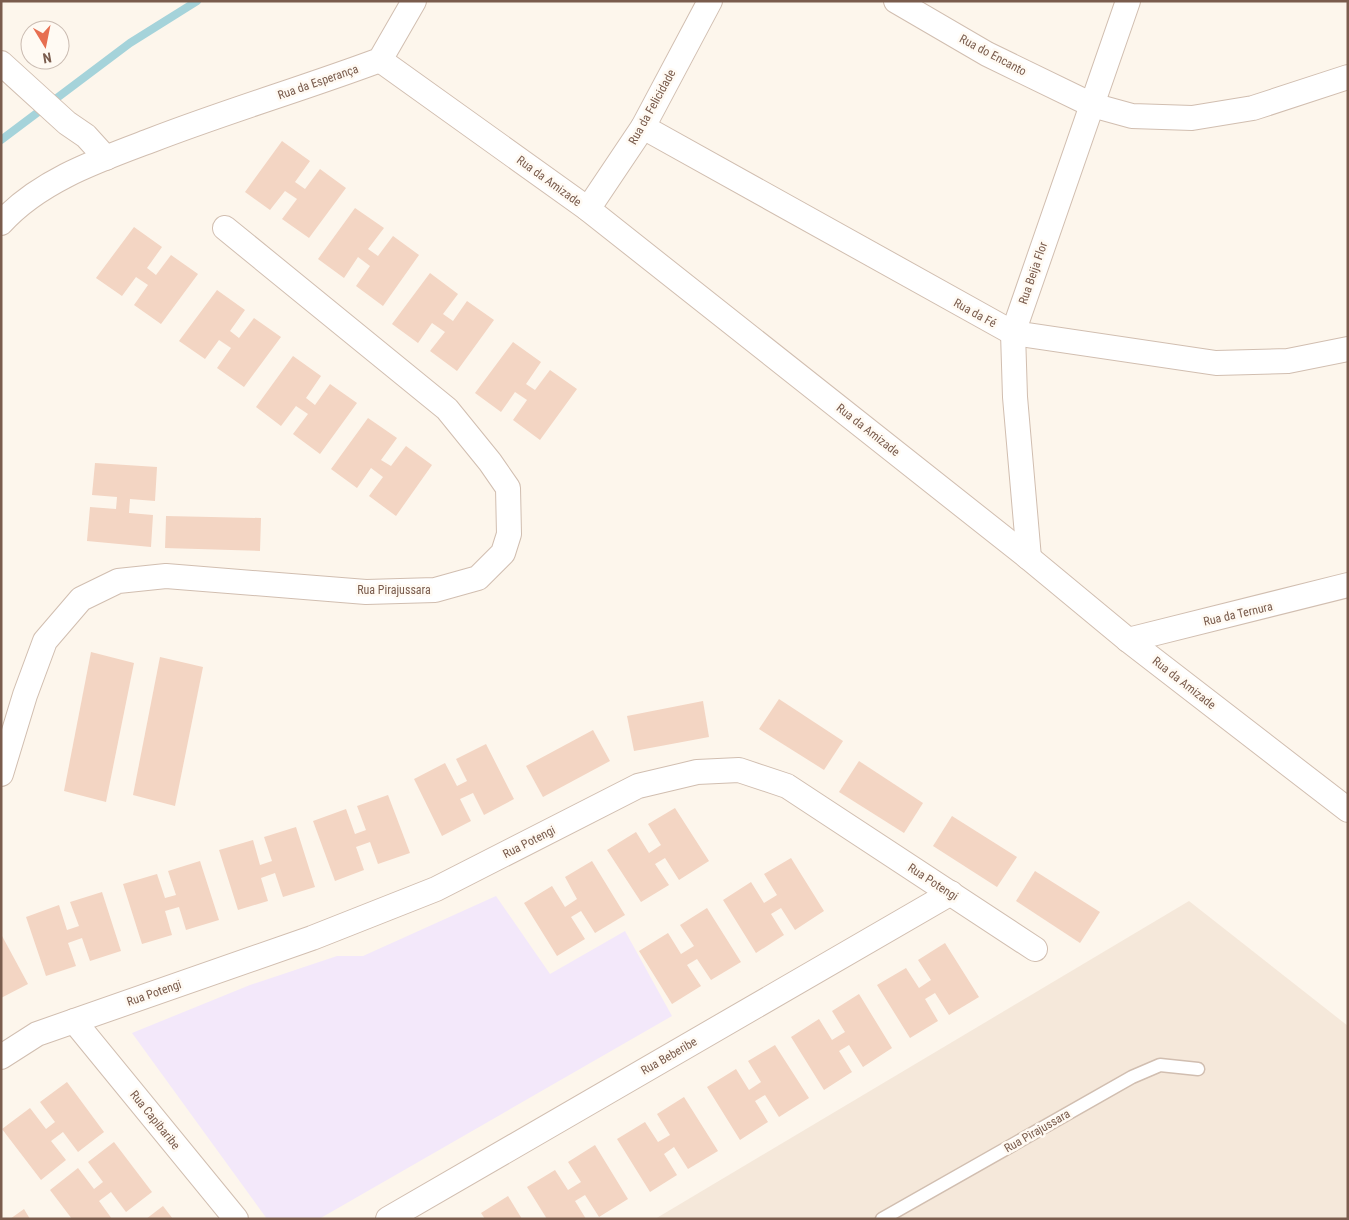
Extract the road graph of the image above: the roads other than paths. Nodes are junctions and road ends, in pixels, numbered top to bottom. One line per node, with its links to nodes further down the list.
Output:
1 (414, 1): 5 (street)
2 (710, 1): 9 (street, Rua da Felicidade)
3 (896, 1): 8 (street, Rua do Encanto)
4 (1128, 1): 8 (street, Rua Beija Flor)
5 (380, 60): 10 (street, Rua da Esperança); 11 (street, Rua da Amizade)
6 (1, 64): 10 (street)
7 (1348, 77): 8 (street, Rua do Encanto)
8 (1092, 105): 14 (street, Rua Beija Flor)
9 (642, 127): 11 (street, Rua da Felicidade); 14 (street, Rua da Fé)
10 (106, 158): 12 (street, Rua da Esperança)
11 (588, 209): 16 (street, Rua da Amizade)
12 (1, 223)
13 (225, 228): 19 (street, Rua Pirajussara)
14 (1012, 333): 15 (street, Rua da Fé); 16 (street, Rua Beija Flor)
15 (1348, 349)
16 (1029, 558): 18 (street, Rua da Amizade)
17 (1348, 585): 18 (street, Rua da Ternura)
18 (1128, 640): 20 (street, Rua da Amizade)
19 (1, 774)
20 (1348, 810)
21 (951, 893): 22 (street, Rua Potengi); 23 (street, Rua Potengi); 27 (street, Rua Beberibe)
22 (1035, 949)
23 (74, 1021): 24 (street, Rua Potengi); 26 (street, Rua Capibaribe)
24 (1, 1057)
25 (1198, 1069): 28 (lane, Rua Pirajussara)
26 (236, 1219)
27 (388, 1219)
28 (882, 1219)

